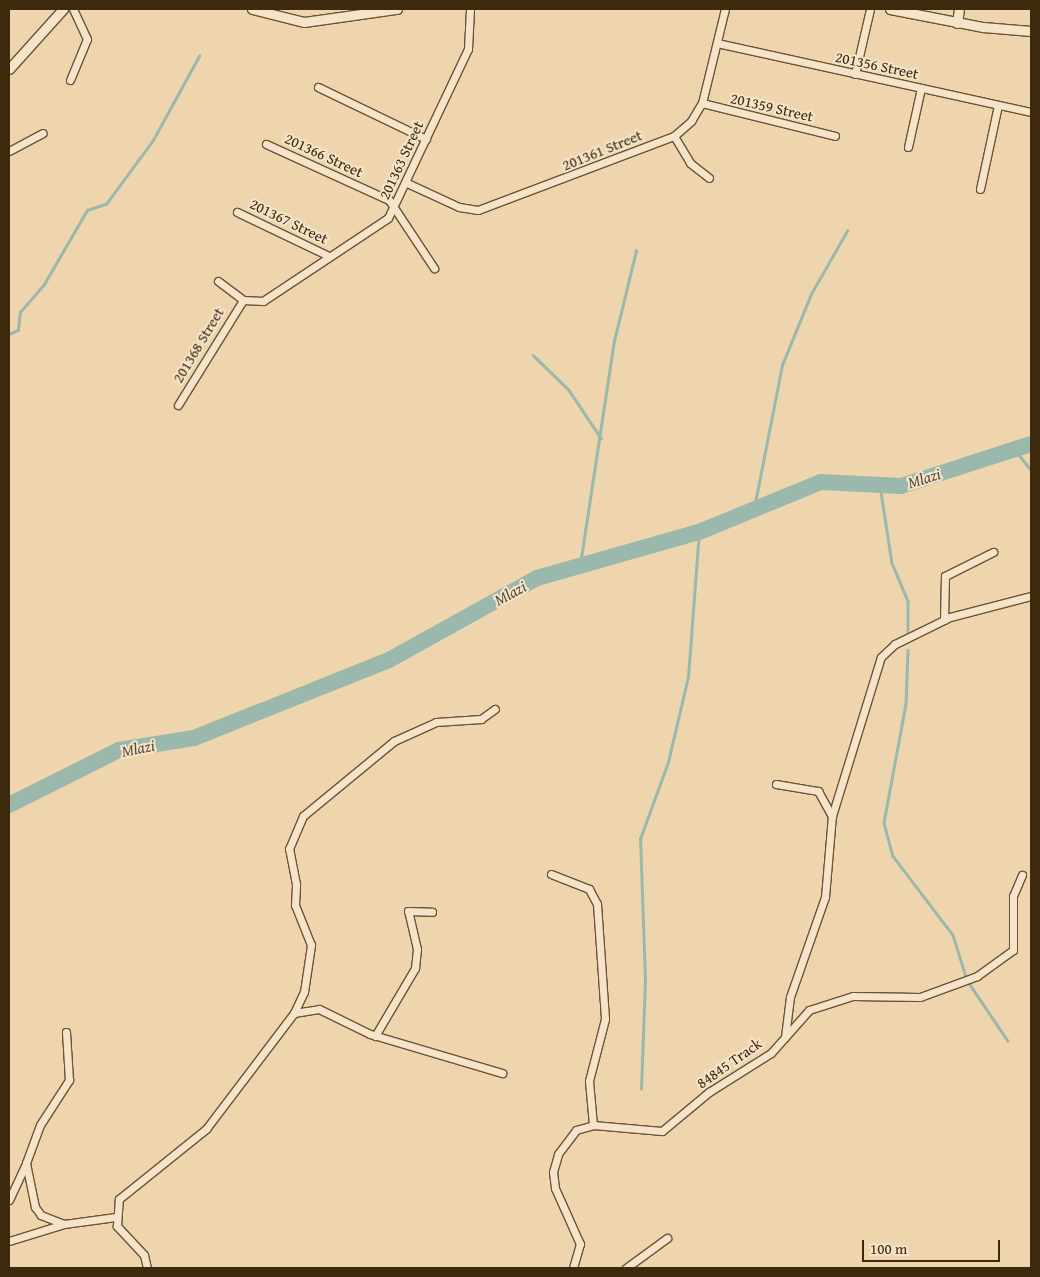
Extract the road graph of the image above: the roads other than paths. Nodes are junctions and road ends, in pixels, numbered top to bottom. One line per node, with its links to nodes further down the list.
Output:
1 (63, 9): 14 (street)
2 (73, 9): 16 (street)
3 (252, 9): 10 (street)
4 (397, 9): 10 (street)
5 (470, 9): 25 (street, 201363 Street)
6 (725, 9): 13 (street, 201361 Street)
7 (870, 9): 15 (street)
8 (890, 9): 11 (street)
9 (959, 9): 11 (street)
10 (376, 11)
11 (957, 23): 12 (street)
12 (1031, 30)
13 (717, 43): 15 (street, 201356 Street); 19 (street, 201361 Street)
14 (9, 69)
15 (855, 74): 18 (street, 201356 Street)
16 (70, 80)
17 (318, 87): 25 (street)
18 (921, 88): 20 (street, 201356 Street); 27 (street)
19 (702, 103): 23 (street, 201361 Street); 24 (street, 201359 Street)
20 (998, 105): 21 (street, 201356 Street); 31 (street)
21 (1031, 112)
22 (43, 133): 28 (street)
23 (674, 136): 29 (street); 30 (street, 201361 Street)
24 (835, 136)
25 (426, 139): 30 (street, 201363 Street)
26 (266, 144): 32 (street, 201366 Street)
27 (908, 147)
28 (9, 151)
29 (709, 178)
30 (407, 183): 32 (street, 201363 Street)
31 (980, 190)
32 (395, 207): 34 (street, 201363 Street); 35 (street)
33 (237, 212): 34 (street, 201367 Street)
34 (329, 256): 37 (street, 201363 Street)
35 (434, 268)
36 (218, 281): 37 (street)
37 (243, 300): 38 (street, 201368 Street)
38 (178, 405)
39 (993, 552): 41 (street)
40 (1031, 596): 41 (street)
41 (944, 620): 44 (street)
42 (495, 709): 48 (street)
43 (776, 784): 44 (street)
44 (832, 816): 51 (street)
45 (551, 874): 53 (street)
46 (1022, 875): 51 (street, 84845 Track)
47 (432, 912): 50 (street)
48 (294, 1012): 50 (street); 56 (street)
49 (66, 1032): 54 (street)
50 (376, 1036): 52 (street)
51 (785, 1037): 53 (street, 84845 Track)
52 (502, 1073)
53 (592, 1125): 61 (street)
54 (26, 1163): 55 (street); 57 (street)
55 (9, 1200)
56 (116, 1217): 57 (street); 60 (street)
57 (64, 1224): 59 (street)
58 (667, 1238): 62 (street)
59 (9, 1241)
60 (147, 1268)
61 (573, 1268)
62 (626, 1268)

